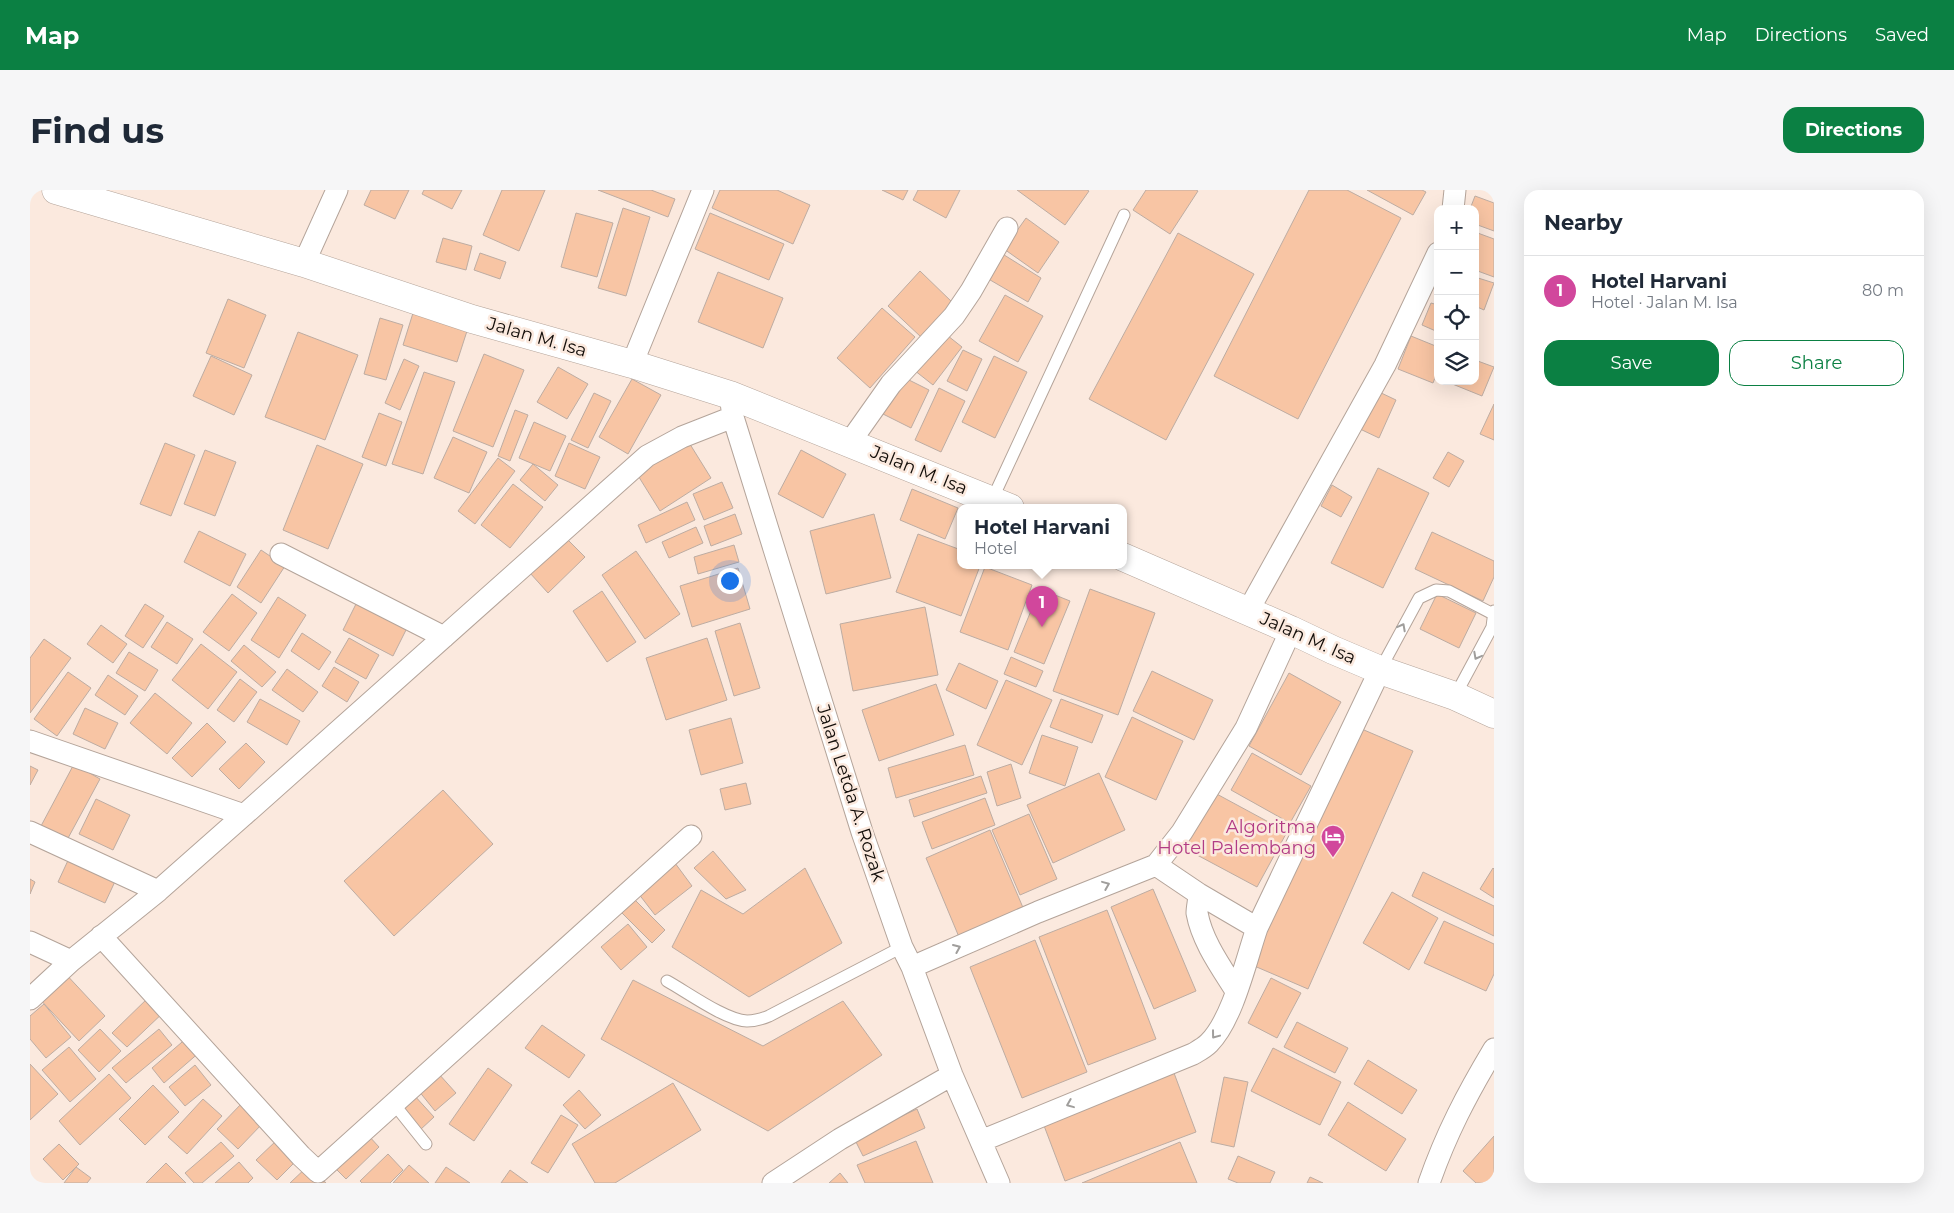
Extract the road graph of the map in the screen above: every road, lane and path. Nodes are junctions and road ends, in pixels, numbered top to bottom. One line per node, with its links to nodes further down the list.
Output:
1 (56, 190): 9 (main road, Jalan M. Isa)
2 (337, 190): 9 (street)
3 (703, 190): 10 (street)
4 (1455, 190): 5 (street)
5 (1453, 205)
6 (1124, 215): 13 (lane)
7 (1007, 228): 12 (street)
8 (1434, 261): 16 (street)
9 (304, 263): 10 (main road, Jalan M. Isa)
10 (632, 364): 11 (main road, Jalan M. Isa)
11 (732, 406): 12 (main road, Jalan M. Isa); 19 (street); 33 (street, Jalan Letda A. Rozak)
12 (850, 442): 13 (main road, Jalan M. Isa)
13 (1001, 504)
14 (281, 554): 19 (street)
15 (1127, 559): 16 (main road, Jalan M. Isa)
16 (1248, 611): 18 (main road, Jalan M. Isa)
17 (1493, 612): 20 (lane, one-way to 17); 21 (lane, one-way to 21)
18 (1292, 630): 20 (main road, Jalan M. Isa); 27 (street)
19 (444, 637): 24 (street)
20 (1380, 670): 21 (main road, Jalan M. Isa); 30 (street)
21 (1455, 696): 22 (main road, Jalan M. Isa)
22 (1494, 714)
23 (30, 741): 24 (street)
24 (244, 815): 28 (street)
25 (30, 832): 28 (street)
26 (690, 836): 41 (street)
27 (1156, 865): 29 (street); 35 (street, one-way to 27)
28 (158, 891): 31 (street)
29 (1199, 894): 30 (street); 37 (street)
30 (1256, 928): 37 (street)
31 (101, 936): 34 (street); 44 (street)
32 (30, 942): 34 (street)
33 (902, 947): 35 (street, Jalan Letda A. Rozak); 36 (lane)
34 (71, 961): 38 (street)
35 (912, 967): 40 (street, Jalan Letda A. Rozak)
36 (667, 981)
37 (1236, 991): 42 (street, one-way to 42)
38 (30, 999)
39 (1494, 1049): 47 (street)
40 (952, 1075): 42 (street, Jalan Letda A. Rozak); 45 (street)
41 (394, 1104): 43 (lane); 44 (street)
42 (981, 1141): 46 (street, Jalan Letda A. Rozak)
43 (426, 1144)
44 (326, 1177)
45 (773, 1183)
46 (999, 1183)
47 (1428, 1183)

